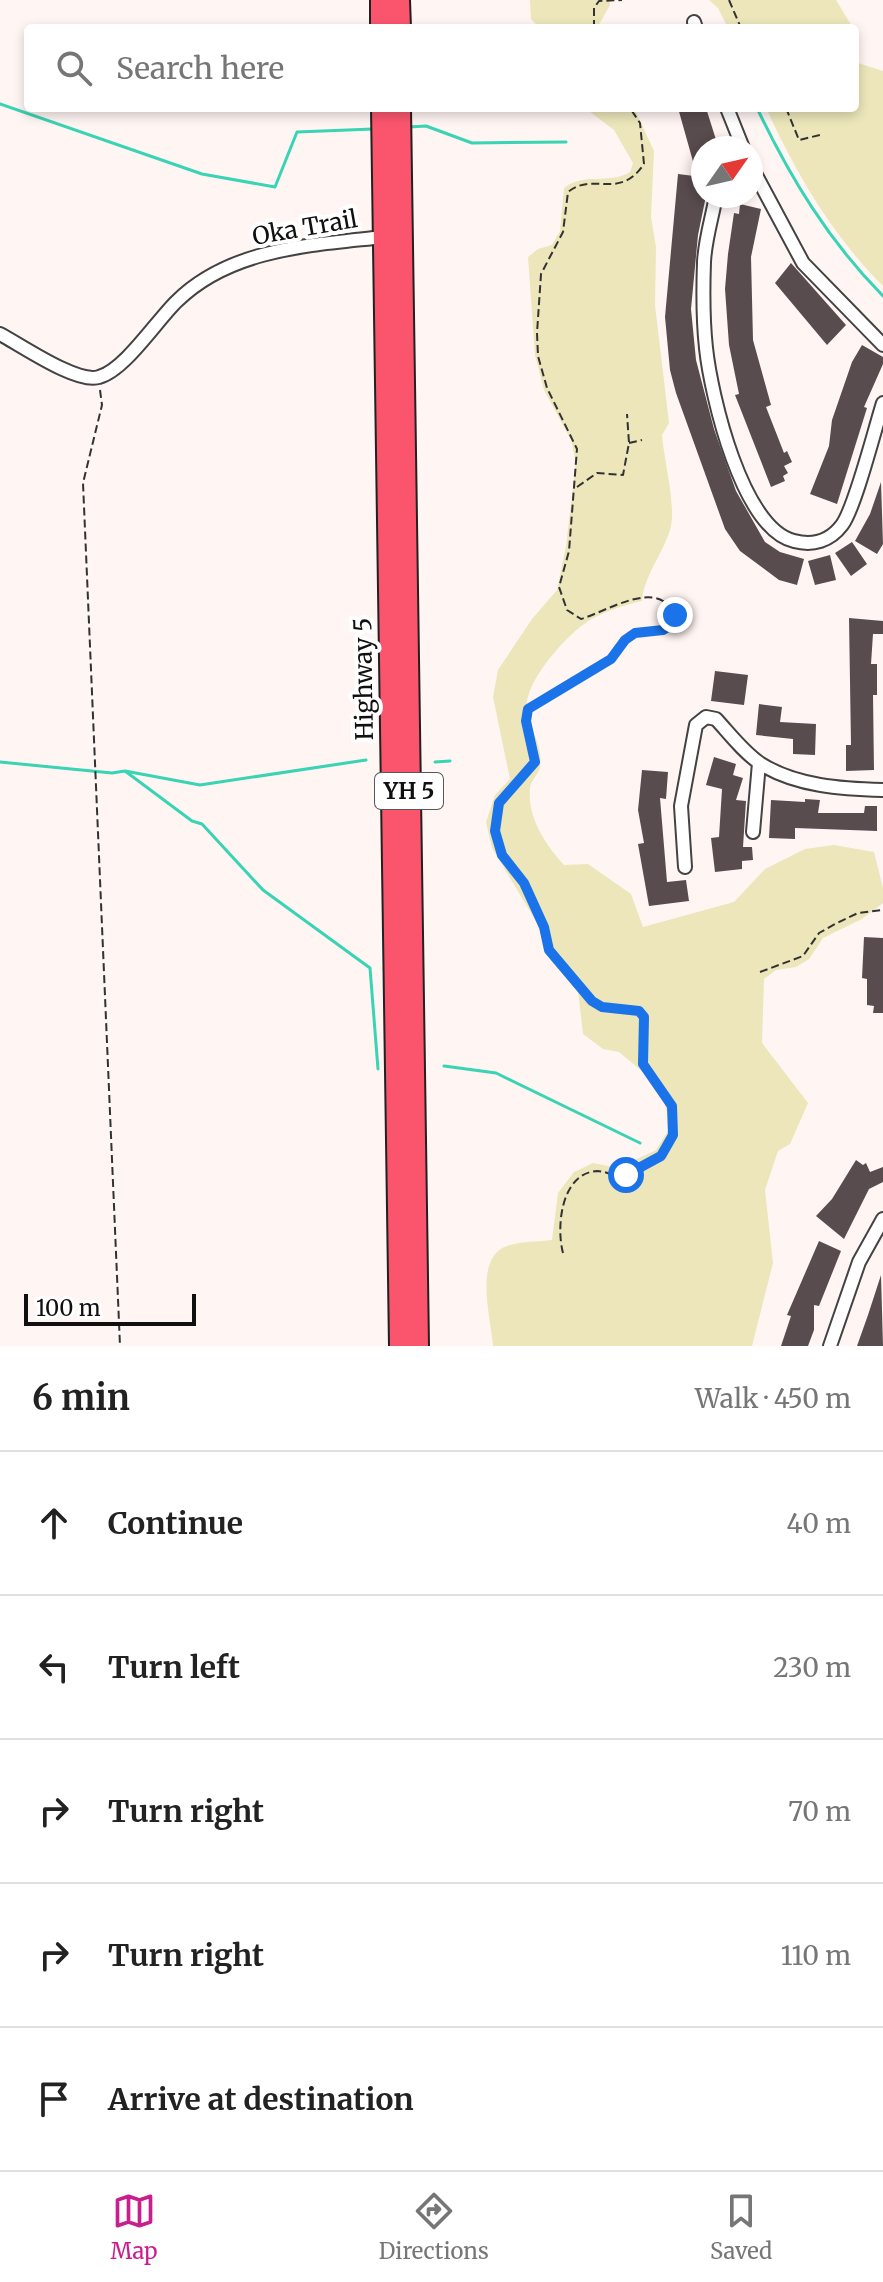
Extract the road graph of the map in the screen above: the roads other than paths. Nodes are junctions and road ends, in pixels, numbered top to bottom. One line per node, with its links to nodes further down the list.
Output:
1 (382, 0): 3 (highway)
2 (398, 0): 4 (highway)
3 (382, 24)
4 (399, 24)
5 (383, 112): 11 (highway, Highway 5 / YH 5)
6 (399, 112): 21 (highway, Highway 5 / YH 5)
7 (729, 112): 8 (street)
8 (738, 136)
9 (763, 188): 13 (street)
10 (714, 208): 14 (street)
11 (383, 237): 12 (street, Oka Trail); 20 (highway, Highway 5 / YH 5)
12 (0, 334)
13 (883, 345)
14 (883, 403)
15 (759, 763): 16 (street); 17 (street); 18 (street)
16 (883, 790)
17 (753, 832)
18 (685, 867)
19 (883, 1219): 22 (street)
20 (401, 1346)
21 (417, 1346)
22 (830, 1346)

